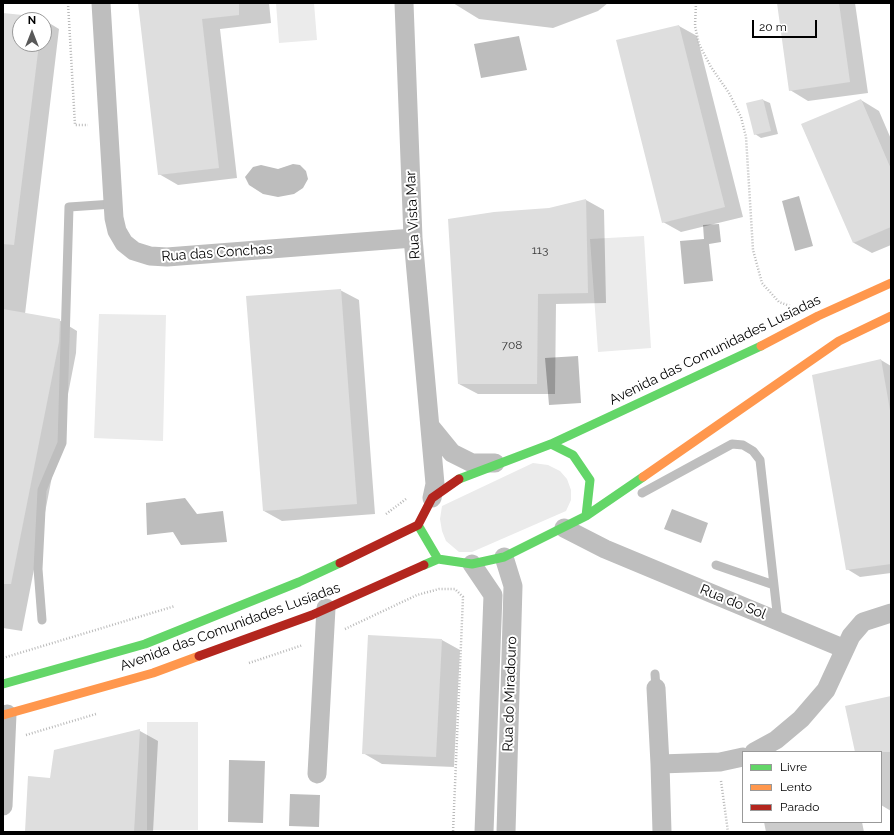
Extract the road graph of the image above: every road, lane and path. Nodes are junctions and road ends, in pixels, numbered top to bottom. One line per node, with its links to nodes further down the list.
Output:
1 (68, 3): 5 (path)
2 (101, 3): 6 (street, Rua das Conchas)
3 (404, 3): 7 (street, Rua Vista Mar)
4 (696, 3): 9 (path)
5 (92, 125)
6 (114, 204): 7 (street, Rua das Conchas); 28 (lane)
7 (413, 238): 11 (street, Rua Vista Mar)
8 (891, 283): 12 (main road, Avenida das Comunidades Lusíadas)
9 (797, 308)
10 (891, 316): 18 (main road)
11 (430, 426): 13 (street); 16 (street, Rua Vista Mar)
12 (551, 444): 13 (main road, Avenida das Comunidades Lusíadas); 18 (main road)
13 (495, 464): 16 (main road, Avenida das Comunidades Lusíadas)
14 (642, 493): 24 (lane)
15 (407, 497): 17 (path)
16 (432, 498): 19 (main road, Avenida das Comunidades Lusíadas)
17 (385, 515)
18 (577, 521): 20 (main road); 29 (street, Rua do Sol)
19 (418, 525): 21 (main road); 33 (main road, Avenida das Comunidades Lusíadas)
20 (504, 557): 22 (main road); 42 (street, Rua do Miradouro)
21 (438, 559): 22 (main road); 26 (main road, Avenida das Comunidades Lusíadas)
22 (472, 564): 41 (street, Rua do Miradouro)
23 (716, 565): 24 (lane)
24 (774, 585): 29 (lane)
25 (178, 605): 31 (path)
26 (326, 608): 34 (main road, Avenida das Comunidades Lusíadas); 39 (street)
27 (891, 613): 30 (street)
28 (42, 620)
29 (778, 621): 30 (street, Rua do Sol)
30 (845, 649): 35 (street)
31 (3, 658)
32 (656, 681): 38 (street)
33 (3, 684)
34 (5, 714): 40 (street)
35 (756, 751)
36 (742, 757): 37 (street)
37 (720, 762): 38 (street); 44 (path)
38 (660, 764): 43 (street)
39 (317, 774)
40 (3, 806)
41 (484, 832)
42 (506, 832)
43 (662, 832)
44 (728, 832)

